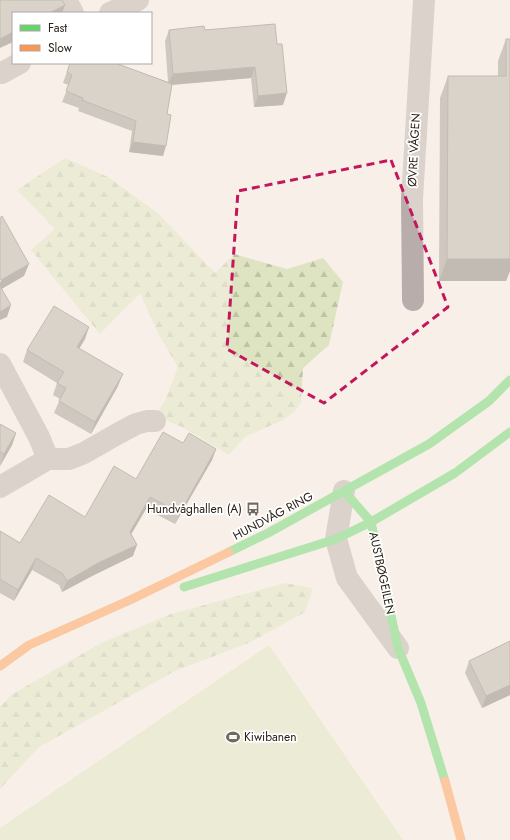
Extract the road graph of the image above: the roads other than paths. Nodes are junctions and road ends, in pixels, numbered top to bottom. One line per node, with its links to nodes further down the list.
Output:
1 (66, 0): 4 (street)
2 (138, 0): 5 (street)
3 (424, 0): 6 (street, ØVRE VÅGEN)
4 (72, 12)
5 (112, 12)
6 (413, 300)
7 (0, 364): 11 (street)
8 (510, 380): 13 (main road, HUNDVÅG RING)
9 (155, 421): 11 (street)
10 (510, 432): 14 (main road, HUNDVÅG RING)
11 (48, 459): 12 (street)
12 (0, 487)
13 (344, 491): 14 (main road, AUSTBØGEILEN); 15 (street, AUSTBØGEILEN); 16 (main road, HUNDVÅG RING)
14 (372, 522): 15 (main road, HUNDVÅG RING); 17 (main road, AUSTBØGEILEN)
15 (336, 539): 16 (main road, HUNDVÅG RING); 17 (street, AUSTBØGEILEN)
16 (29, 645): 18 (main road, HUNDVÅG RING)
17 (398, 648): 19 (main road, AUSTBØGEILEN)
18 (0, 666)
19 (461, 840)

